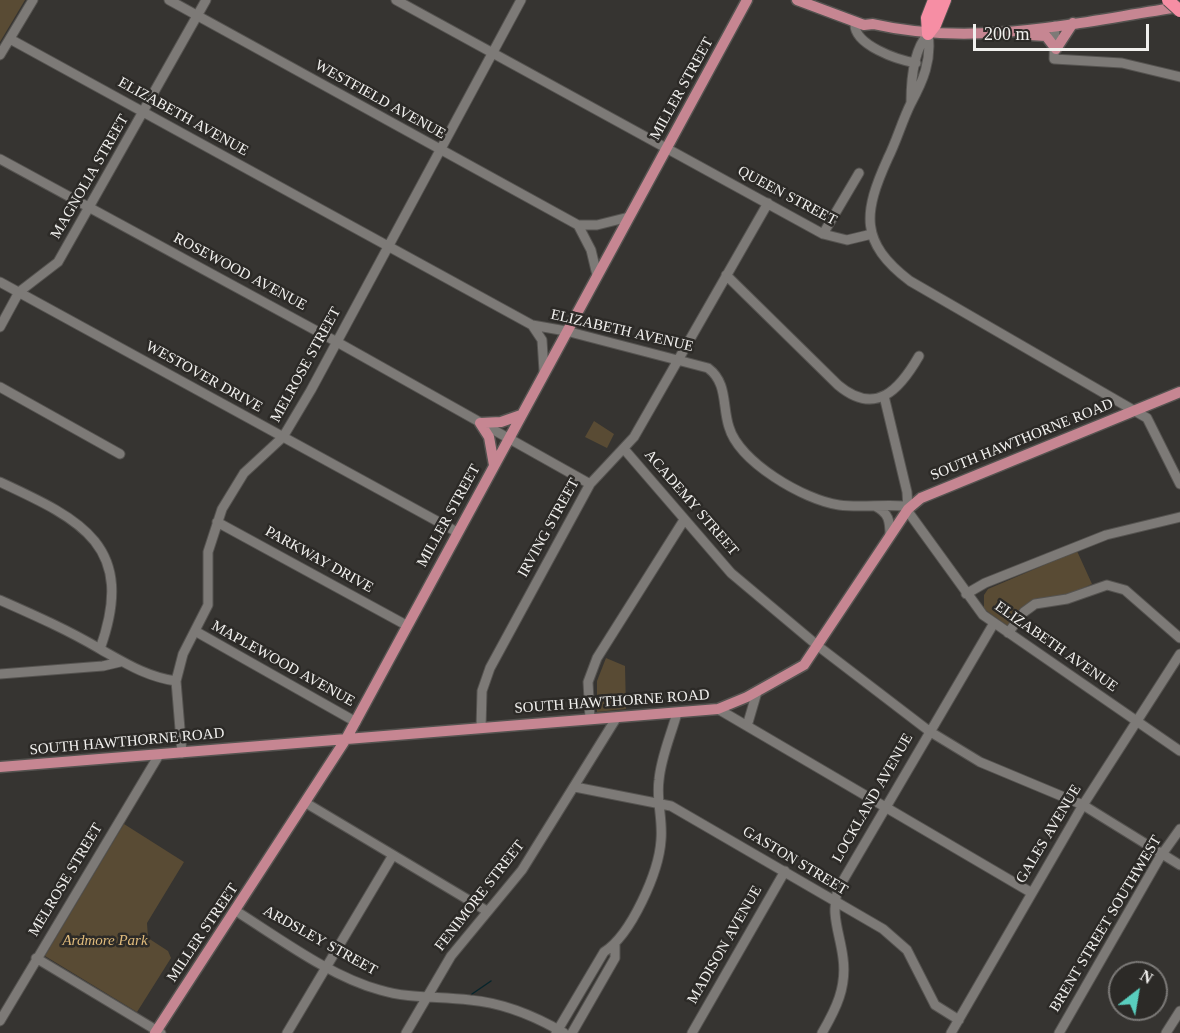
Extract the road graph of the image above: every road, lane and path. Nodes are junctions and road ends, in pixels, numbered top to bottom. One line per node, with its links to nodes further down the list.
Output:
1 (33, 0): 20 (street)
2 (169, 0): 13 (street, WESTFIELD AVENUE)
3 (206, 0): 13 (street, MAGNOLIA STREET)
4 (396, 0): 21 (street, QUEEN STREET)
5 (521, 0): 21 (street, MELROSE STREET)
6 (747, 0): 29 (main road, MILLER STREET)
7 (797, 0): 14 (main road)
8 (815, 0): 16 (main road)
9 (934, 0): 19 (highway)
10 (945, 0): 19 (highway)
11 (1168, 0): 12 (highway, bridge)
12 (1180, 9): 15 (main road)
13 (197, 15): 27 (street, MAGNOLIA STREET); 28 (street, WESTFIELD AVENUE)
14 (855, 23): 16 (main road); 24 (street)
15 (1073, 23): 17 (main road); 22 (main road)
16 (873, 24): 19 (main road)
17 (1055, 26): 18 (main road); 22 (street)
18 (1021, 31): 19 (main road); 22 (main road)
19 (928, 34): 24 (street); 26 (street)
20 (10, 39): 23 (street); 27 (street, ELIZABETH AVENUE)
21 (492, 53): 28 (street, MELROSE STREET); 29 (street, QUEEN STREET)
22 (1055, 54): 25 (street)
23 (0, 55)
24 (916, 63): 26 (street)
25 (1180, 77)
26 (911, 103): 37 (street)
27 (144, 113): 33 (street, MAGNOLIA STREET); 38 (street, ELIZABETH AVENUE)
28 (438, 149): 35 (street, WESTFIELD AVENUE); 38 (street, MELROSE STREET)
29 (666, 149): 32 (street, QUEEN STREET); 34 (main road, MILLER STREET)
30 (0, 159): 33 (street, ROSEWOOD AVENUE)
31 (859, 173): 36 (street)
32 (768, 203): 36 (street, QUEEN STREET); 40 (street, IRVING STREET)
33 (91, 208): 42 (street, MAGNOLIA STREET); 46 (street, ROSEWOOD AVENUE)
34 (629, 218): 35 (street); 39 (main road, MILLER STREET)
35 (578, 225): 39 (street)
36 (823, 234): 37 (street, QUEEN STREET)
37 (872, 234): 53 (street)
38 (387, 246): 43 (street, ELIZABETH AVENUE); 46 (street, MELROSE STREET)
39 (597, 275): 45 (main road, MILLER STREET)
40 (726, 275): 48 (street, IRVING STREET); 52 (street)
41 (0, 282): 42 (street, WESTOVER DRIVE)
42 (19, 292): 44 (street); 56 (street, WESTOVER DRIVE)
43 (532, 325): 45 (street, ELIZABETH AVENUE); 49 (street, ELIZABETH AVENUE)
44 (0, 327)
45 (566, 331): 48 (street, ELIZABETH AVENUE); 49 (main road, MILLER STREET)
46 (337, 342): 55 (street, ROSEWOOD AVENUE); 56 (street, MELROSE STREET)
47 (919, 356): 52 (street)
48 (679, 360): 58 (street, IRVING STREET); 64 (street, ELIZABETH AVENUE)
49 (544, 371): 54 (main road, MILLER STREET)
50 (0, 387): 59 (street)
51 (1180, 392): 53 (main road, SOUTH HAWTHORNE ROAD)
52 (885, 396): 65 (street)
53 (1134, 411): 63 (street); 65 (main road, SOUTH HAWTHORNE ROAD)
54 (521, 415): 55 (main road); 57 (main road, MILLER STREET)
55 (480, 423): 57 (street, ROSEWOOD AVENUE); 60 (main road)
56 (283, 437): 68 (street, MELROSE STREET); 69 (street, WESTOVER DRIVE)
57 (508, 439): 60 (main road, MILLER STREET); 62 (street, ROSEWOOD AVENUE)
58 (624, 449): 62 (street, IRVING STREET); 67 (street, ACADEMY STREET)
59 (120, 454)
60 (494, 465): 69 (main road, MILLER STREET)
61 (0, 482): 79 (street)
62 (590, 484): 92 (street, IRVING STREET)
63 (1180, 484)
64 (875, 507): 65 (street, ELIZABETH AVENUE); 70 (street)
65 (908, 509): 70 (main road, SOUTH HAWTHORNE ROAD); 71 (street, ELIZABETH AVENUE)
66 (1180, 517): 71 (street)
67 (684, 520): 78 (street, ACADEMY STREET); 89 (street)
68 (217, 522): 74 (street, PARKWAY DRIVE); 75 (street, MELROSE STREET)
69 (457, 532): 74 (main road, MILLER STREET)
70 (890, 536): 78 (main road, SOUTH HAWTHORNE ROAD)
71 (966, 594): 73 (street, ELIZABETH AVENUE)
72 (0, 600): 79 (street)
73 (993, 622): 76 (street, ELIZABETH AVENUE); 93 (street, LOCKLAND AVENUE)
74 (406, 625): 88 (main road, MILLER STREET)
75 (195, 632): 83 (street, MELROSE STREET); 88 (street, MAPLEWOOD AVENUE)
76 (1008, 633): 77 (street); 90 (street, ELIZABETH AVENUE)
77 (1180, 638)
78 (818, 646): 84 (main road, SOUTH HAWTHORNE ROAD); 93 (street, ACADEMY STREET)
79 (100, 649): 81 (street)
80 (1180, 654): 90 (street, GALES AVENUE)
81 (120, 662): 82 (street); 83 (street)
82 (0, 674)
83 (176, 681): 98 (street, MELROSE STREET)
84 (757, 692): 85 (main road, SOUTH HAWTHORNE ROAD); 91 (street)
85 (718, 709): 86 (main road, SOUTH HAWTHORNE ROAD); 91 (street)
86 (677, 713): 87 (main road, SOUTH HAWTHORNE ROAD); 103 (street)
87 (617, 717): 89 (main road, SOUTH HAWTHORNE ROAD); 102 (street, FENIMORE STREET)
88 (357, 719): 94 (main road); 95 (main road, MILLER STREET)
89 (590, 719): 92 (main road, SOUTH HAWTHORNE ROAD)
90 (1136, 721): 97 (street, ELIZABETH AVENUE); 105 (street, GALES AVENUE)
91 (747, 726): 106 (street)
92 (481, 728): 94 (main road, SOUTH HAWTHORNE ROAD)
93 (929, 731): 105 (street, ACADEMY STREET); 106 (street, LOCKLAND AVENUE)
94 (370, 737): 95 (main road, SOUTH HAWTHORNE ROAD)
95 (346, 739): 96 (main road, SOUTH HAWTHORNE ROAD); 100 (main road, MILLER STREET)
96 (323, 741): 98 (main road, SOUTH HAWTHORNE ROAD); 100 (main road)
97 (1180, 751)
98 (182, 753): 99 (main road, SOUTH HAWTHORNE ROAD)
99 (159, 755): 101 (main road, SOUTH HAWTHORNE ROAD); 117 (street, MELROSE STREET)
100 (335, 757): 104 (main road, MILLER STREET)
101 (0, 767)
102 (575, 787): 103 (street, GASTON STREET); 115 (street, FENIMORE STREET)
103 (657, 801): 111 (street, GASTON STREET); 116 (street)
104 (306, 803): 109 (street); 114 (main road, MILLER STREET)
105 (1083, 805): 108 (street, ACADEMY STREET); 112 (street, GALES AVENUE)
106 (885, 806): 112 (street); 113 (street, LOCKLAND AVENUE)
107 (1180, 830): 108 (street, BRENT STREET SOUTHWEST)
108 (1164, 853): 110 (street, ACADEMY STREET); 131 (street, BRENT STREET SOUTHWEST)
109 (393, 855): 115 (street); 118 (street)
110 (1180, 865)
111 (785, 871): 113 (street, GASTON STREET); 128 (street, MADISON AVENUE)
112 (1032, 892): 121 (street, GALES AVENUE)
113 (834, 901): 121 (street, GASTON STREET); 129 (street, LOCKLAND AVENUE)
114 (236, 911): 118 (street, ARDSLEY STREET); 123 (main road, MILLER STREET)
115 (487, 911): 119 (street, FENIMORE STREET)
116 (615, 945): 124 (street); 127 (street)
117 (36, 958): 122 (street, MELROSE STREET); 123 (street)
118 (327, 966): 119 (street, ARDSLEY STREET); 125 (street)
119 (427, 998): 124 (street, ARDSLEY STREET); 126 (street, FENIMORE STREET)
120 (1180, 1011): 132 (street)
121 (959, 1020): 130 (street, GALES AVENUE)
122 (0, 1021)
123 (158, 1032)
124 (559, 1032)
125 (287, 1033)
126 (406, 1033)
127 (572, 1033)
128 (692, 1033)
129 (822, 1033)
130 (951, 1033)
131 (1059, 1033)
132 (1166, 1033)

